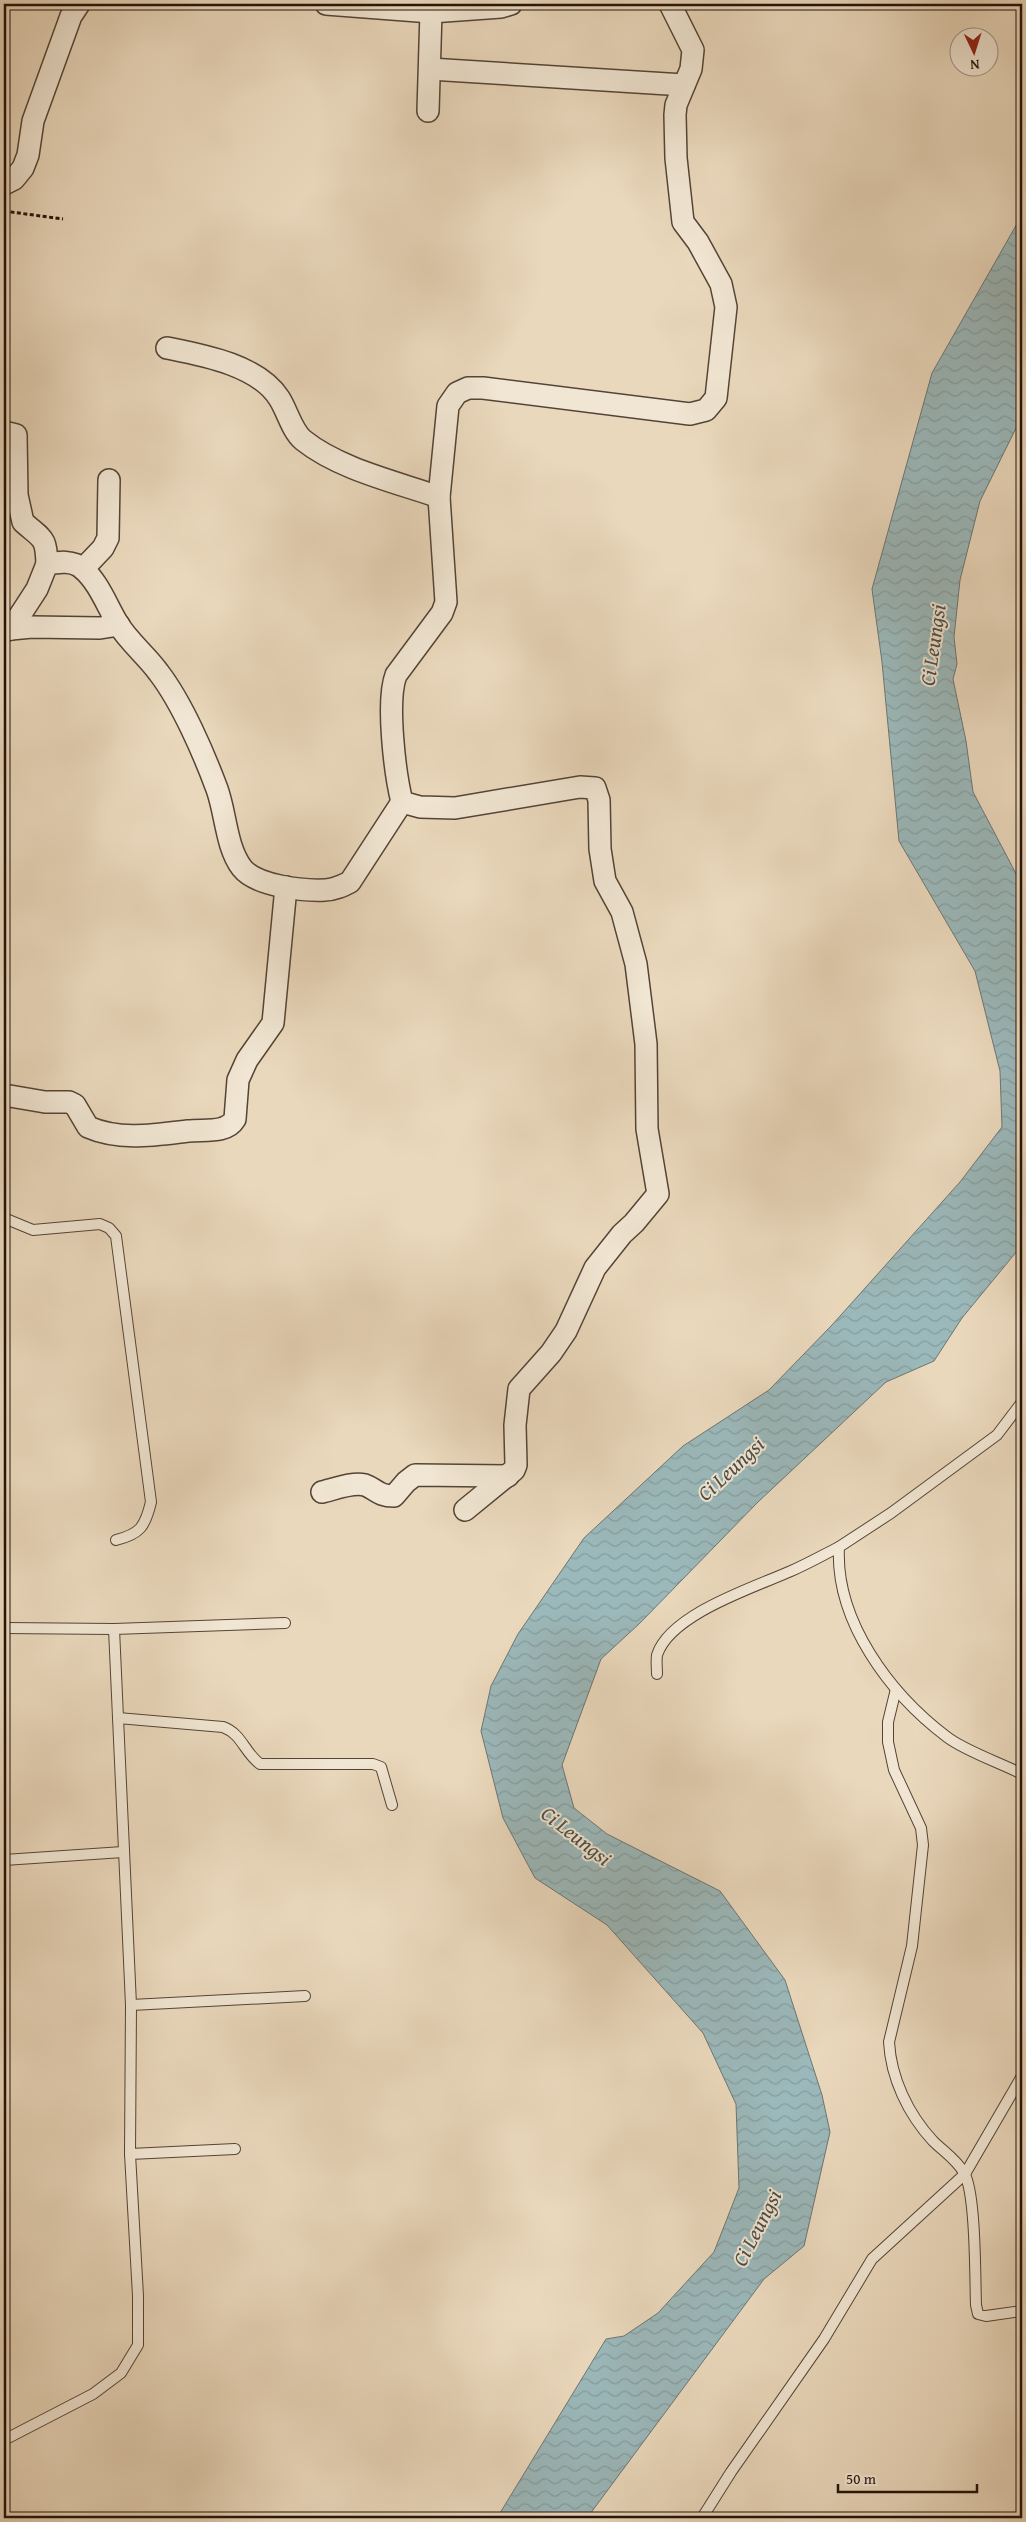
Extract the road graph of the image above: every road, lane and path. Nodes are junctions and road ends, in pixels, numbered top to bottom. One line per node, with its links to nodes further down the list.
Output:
1 (79, 4): 9 (street)
2 (326, 4): 5 (street)
3 (511, 4): 5 (street)
4 (670, 4): 7 (street)
5 (431, 12): 6 (street)
6 (430, 69): 7 (street); 8 (street)
7 (684, 85): 15 (street)
8 (428, 111)
9 (4, 184)
10 (4, 211): 11 (path)
11 (63, 219)
12 (167, 348): 15 (street)
13 (4, 432): 16 (street)
14 (109, 480): 17 (street)
15 (440, 497): 20 (street)
16 (47, 564): 17 (street); 19 (street)
17 (84, 569): 18 (street)
18 (119, 625): 19 (street); 21 (street)
19 (8, 630)
20 (402, 802): 21 (street); 25 (street)
21 (286, 887): 22 (street)
22 (4, 1095)
23 (4, 1218): 28 (lane)
24 (1022, 1402): 29 (lane)
25 (508, 1476): 26 (street); 27 (street)
26 (322, 1492)
27 (465, 1510)
28 (116, 1540)
29 (839, 1547): 33 (lane); 34 (lane)
30 (285, 1623): 32 (lane)
31 (4, 1628): 32 (lane)
32 (114, 1629): 35 (lane)
33 (657, 1674)
34 (896, 1689): 36 (lane); 45 (lane)
35 (118, 1718): 37 (lane); 38 (lane)
36 (1022, 1774)
37 (392, 1805)
38 (123, 1852): 39 (lane); 41 (lane)
39 (4, 1860)
40 (305, 1996): 41 (lane)
41 (131, 2005): 44 (lane)
42 (1022, 2076): 45 (lane)
43 (235, 2150): 44 (lane)
44 (130, 2154): 47 (lane)
45 (965, 2174): 46 (lane); 48 (lane)
46 (1022, 2311)
47 (4, 2440)
48 (702, 2518)

